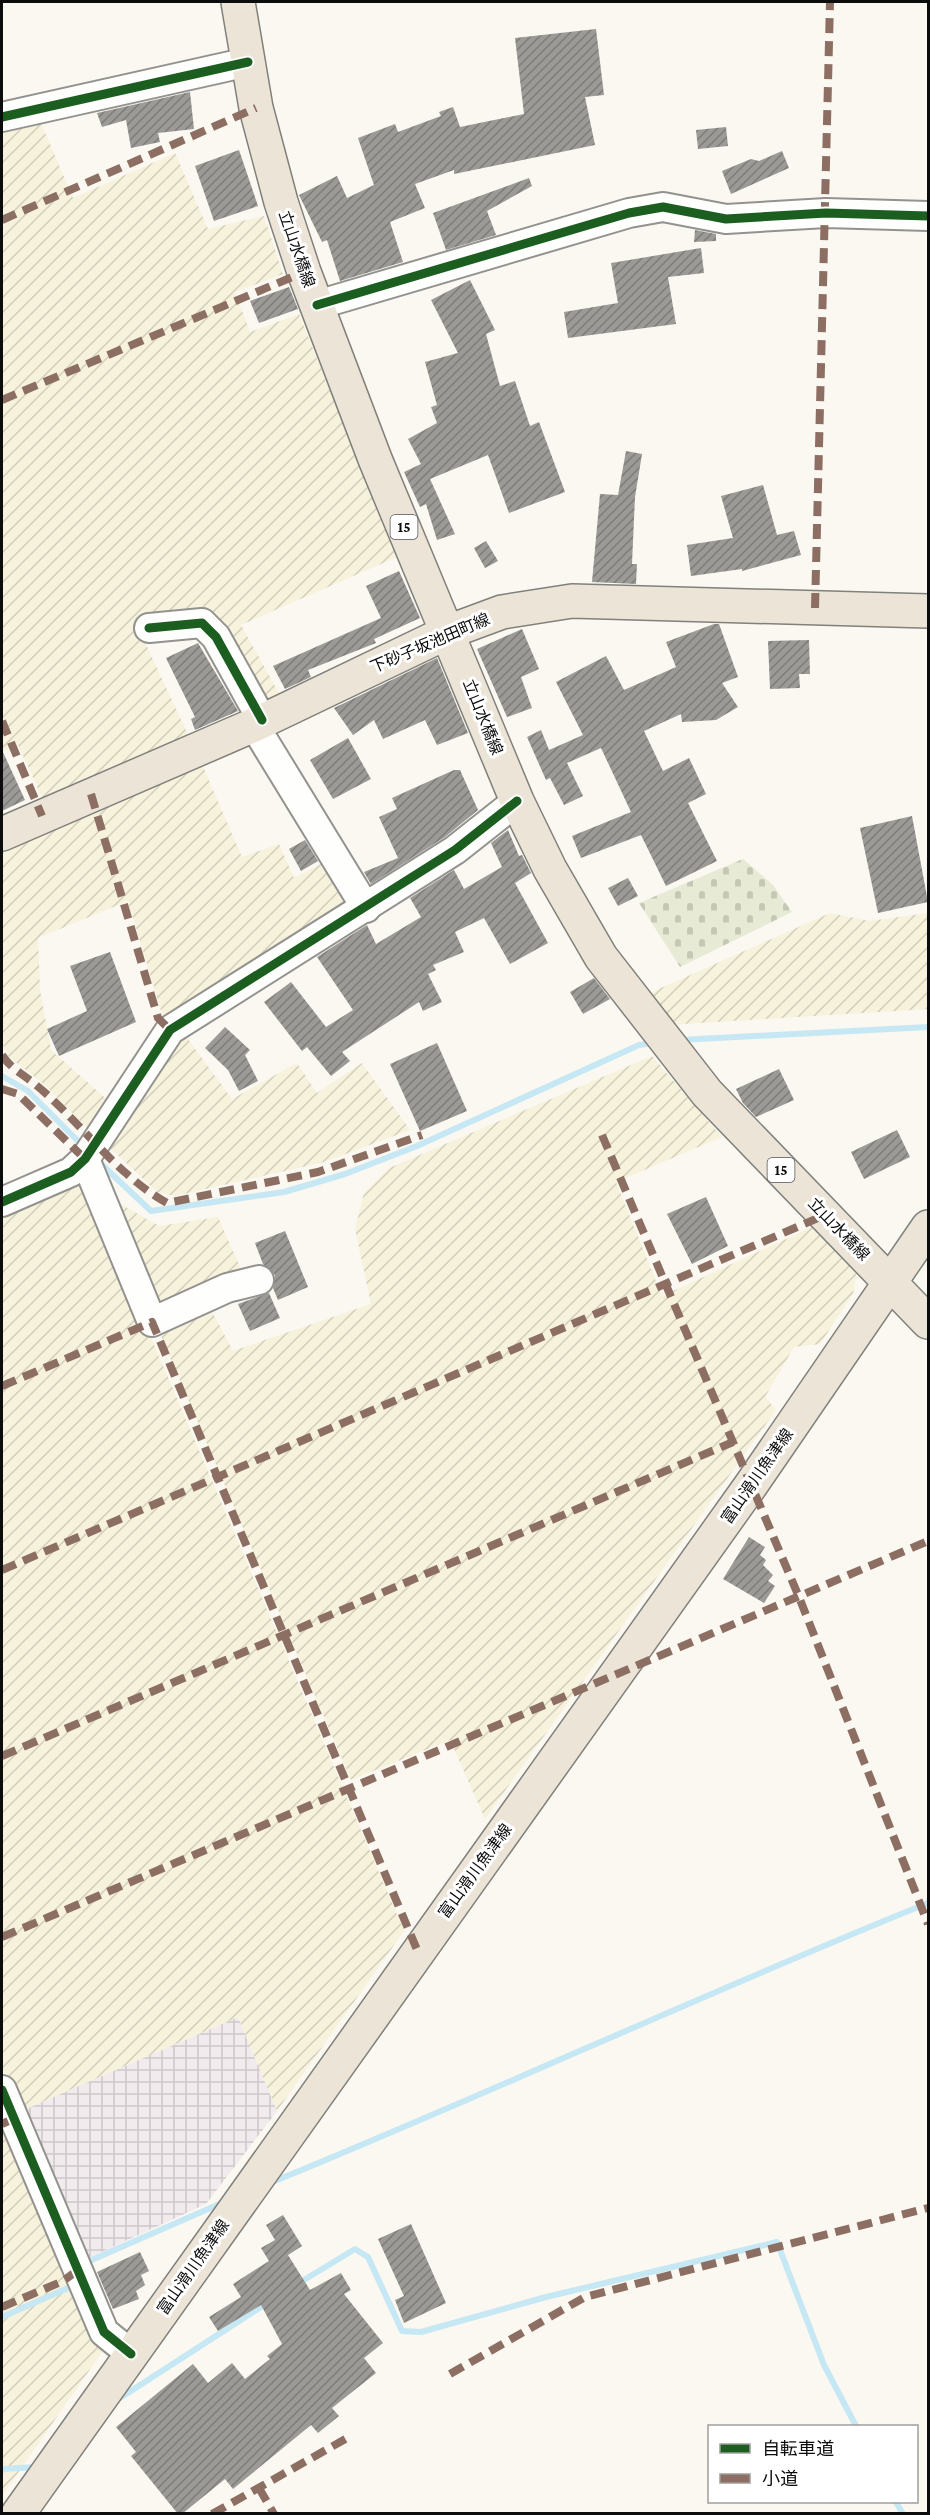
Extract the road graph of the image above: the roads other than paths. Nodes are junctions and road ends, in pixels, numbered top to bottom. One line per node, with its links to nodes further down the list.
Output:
1 (238, 2): 2 (main road, 立山水橋線 / 15)
2 (248, 63): 3 (street); 5 (main road, 立山水橋線 / 15)
3 (2, 117)
4 (928, 216): 5 (street)
5 (317, 305): 8 (main road, 立山水橋線 / 15)
6 (928, 611): 8 (main road, 下砂子坂池田町線)
7 (149, 628): 9 (street)
8 (448, 632): 9 (main road, 下砂子坂池田町線); 10 (main road, 立山水橋線 / 15)
9 (258, 722): 11 (main road, 下砂子坂池田町線); 12 (street)
10 (517, 801): 12 (street); 17 (main road, 立山水橋線 / 15)
11 (2, 834)
12 (366, 908): 13 (street)
13 (85, 1159): 14 (street); 16 (street)
14 (2, 1202)
15 (928, 1227): 17 (main road, 富山滑川魚津線)
16 (259, 1280)
17 (891, 1284): 18 (main road, 立山水橋線 / 15); 20 (main road, 富山滑川魚津線)
18 (928, 1322)
19 (2, 2090): 20 (street)
20 (132, 2354): 21 (main road, 富山滑川魚津線)
21 (18, 2514)

